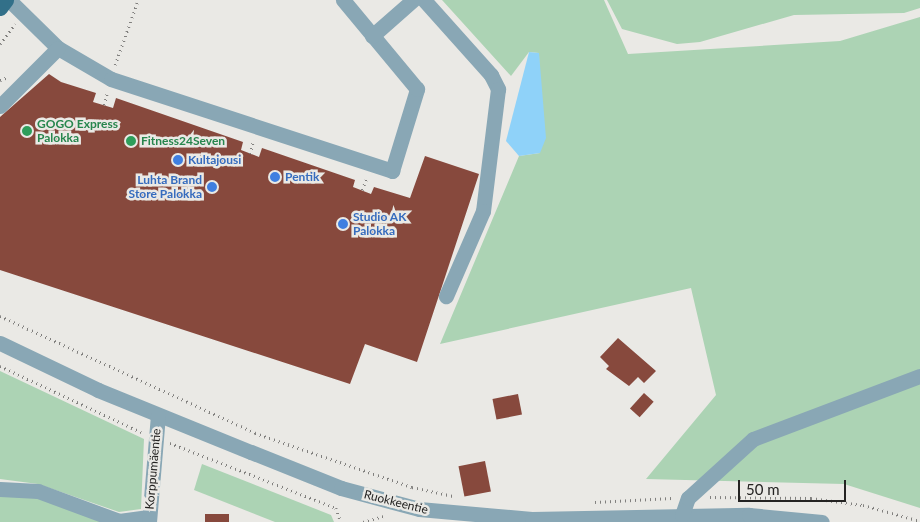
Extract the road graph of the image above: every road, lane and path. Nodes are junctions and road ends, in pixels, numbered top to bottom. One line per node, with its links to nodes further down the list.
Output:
1 (7, 0): 5 (main road); 7 (street)
2 (343, 0): 6 (street)
3 (414, 0): 6 (street)
4 (424, 0): 9 (street)
5 (0, 8)
6 (372, 36): 7 (street)
7 (58, 48): 8 (street)
8 (0, 106)
9 (446, 296)
10 (0, 316): 15 (path)
11 (0, 343): 13 (street, Ruokkeentie)
12 (920, 376): 16 (street)
13 (158, 415): 19 (street, Ruokkeentie); 21 (street, Korppumäentie)
14 (0, 488): 21 (street)
15 (463, 498)
16 (688, 498): 17 (path); 19 (street); 25 (path)
17 (590, 502)
18 (336, 508): 22 (path)
19 (682, 515): 24 (street, Ruokkeentie)
20 (384, 516): 23 (path)
21 (149, 520)
22 (341, 522)
23 (363, 522)
24 (822, 522)
25 (920, 522)

